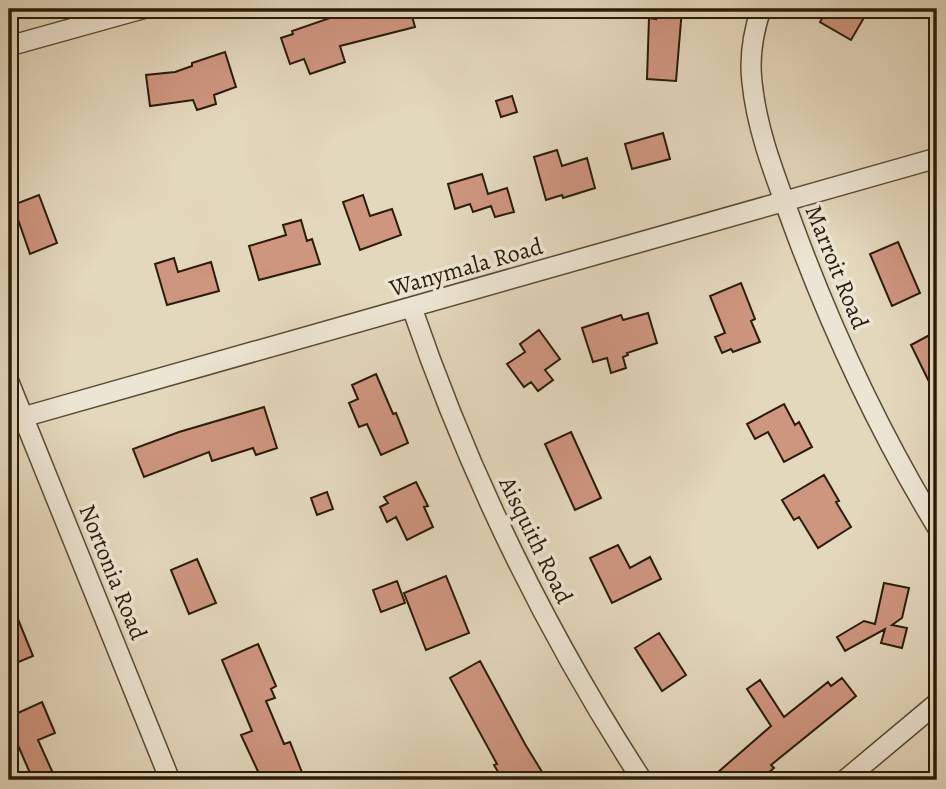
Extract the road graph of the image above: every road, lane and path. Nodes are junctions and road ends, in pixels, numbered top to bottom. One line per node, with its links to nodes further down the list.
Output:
1 (142, 9): 3 (street)
2 (761, 9): 5 (street, Marroit Road)
3 (9, 46)
4 (937, 158): 5 (street, Wanymala Road)
5 (785, 201): 6 (street, Wanymala Road); 9 (street, Marroit Road)
6 (412, 308): 8 (street, Wanymala Road); 12 (street, Aisquith Road)
7 (9, 382): 8 (street, Nortonia Road)
8 (16, 419): 11 (street, Nortonia Road)
9 (937, 527)
10 (937, 703): 13 (street)
11 (170, 780)
12 (642, 780)
13 (845, 780)

